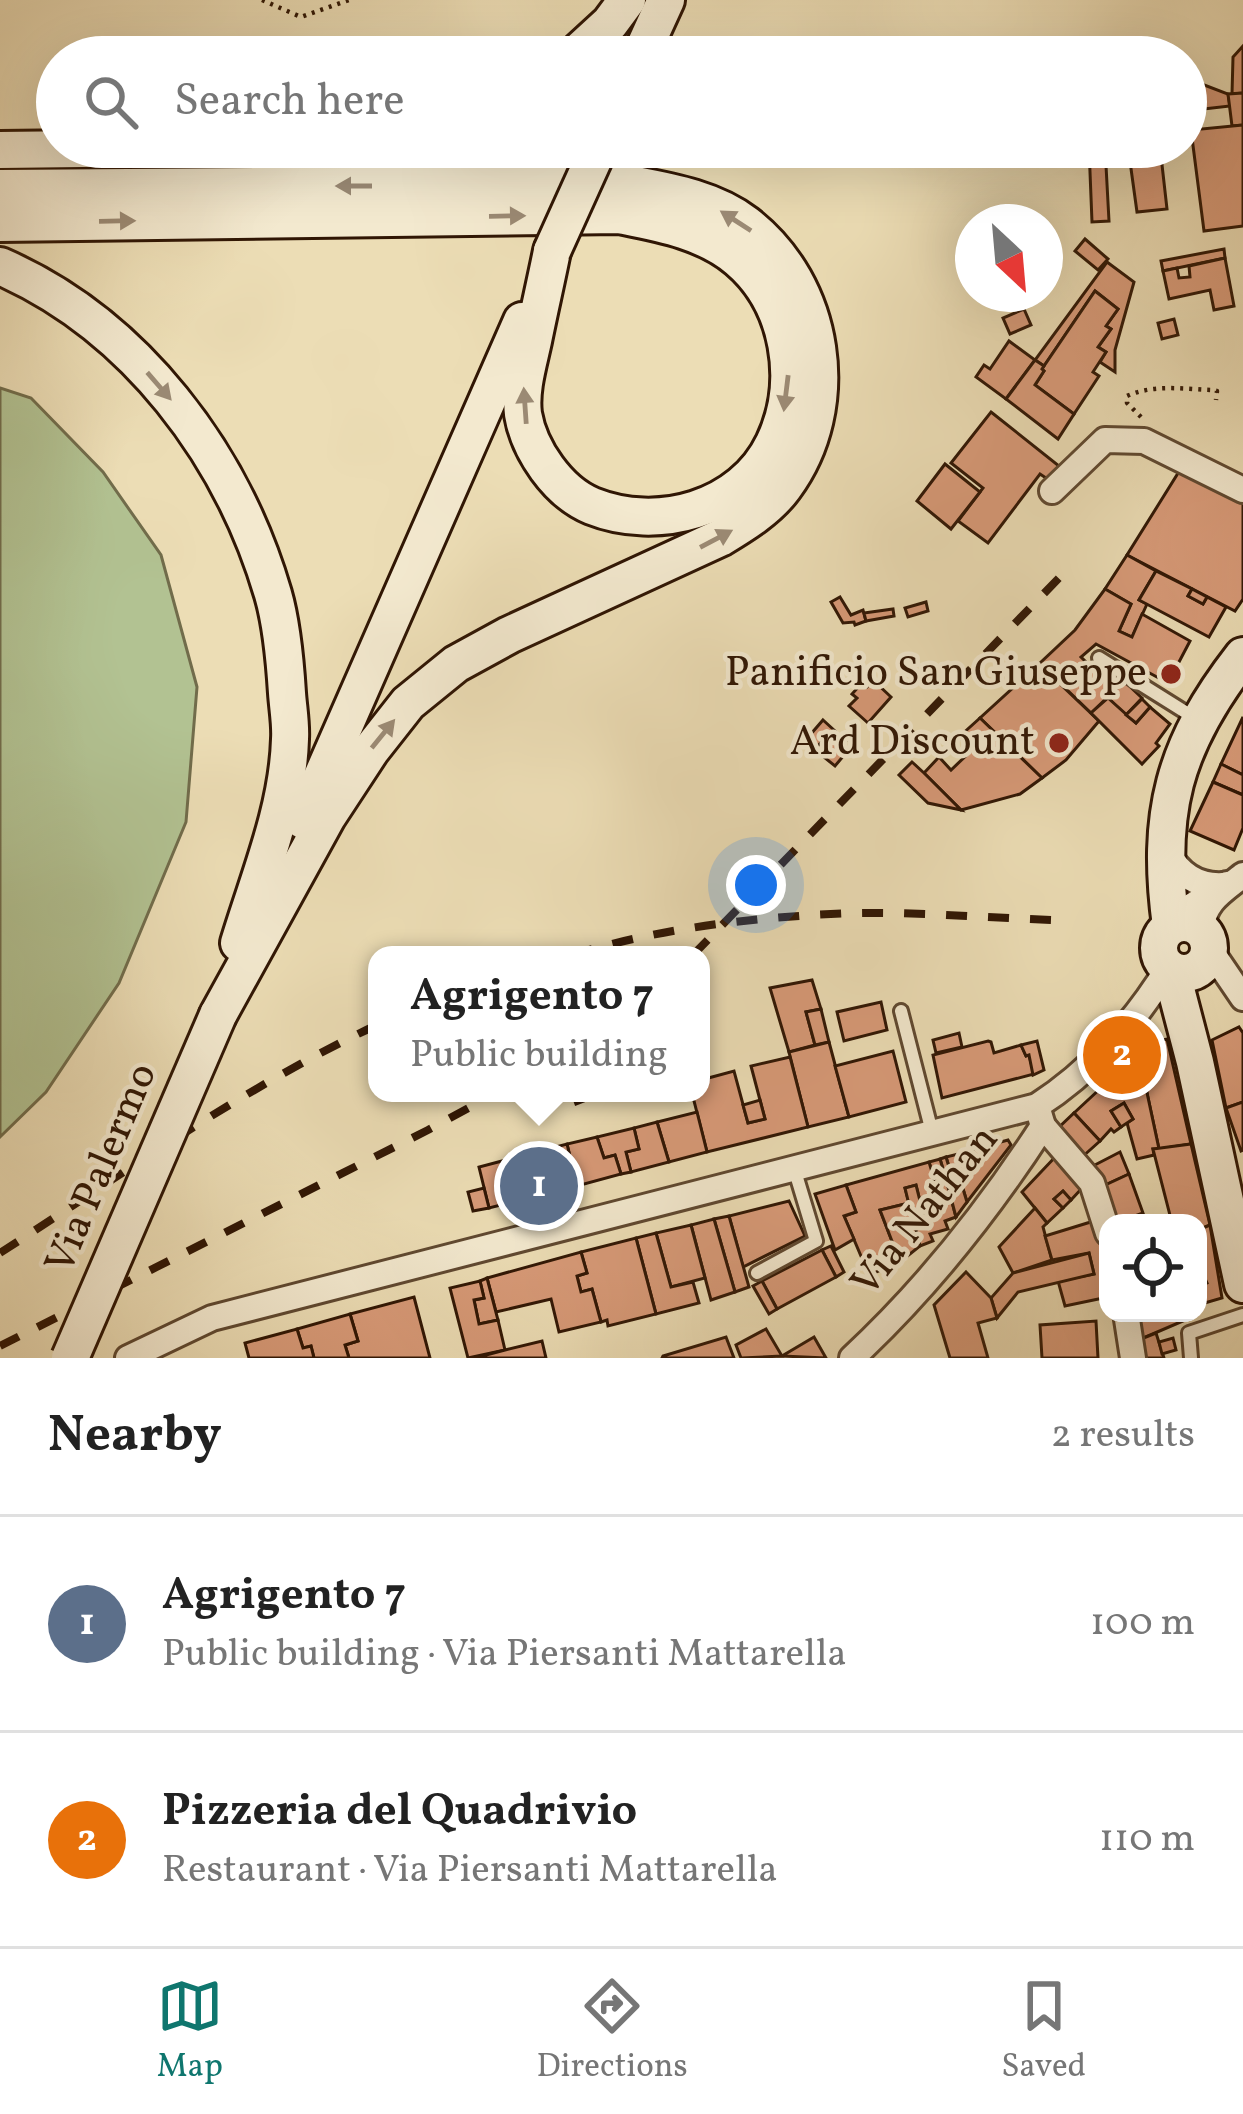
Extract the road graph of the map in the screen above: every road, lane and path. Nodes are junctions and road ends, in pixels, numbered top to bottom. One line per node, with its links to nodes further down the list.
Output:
1 (262, 0): 2 (path)
2 (349, 0)
3 (627, 0): 5 (main road)
4 (666, 0): 6 (main road)
5 (596, 36)
6 (650, 36)
7 (0, 150): 8 (main road)
8 (36, 150)
9 (590, 168): 12 (main road, bridge)
10 (0, 188): 26 (main road, one-way to 10)
11 (0, 223): 12 (main road, one-way to 12)
12 (552, 251): 26 (main road)
13 (0, 266): 26 (main road, one-way to 26)
14 (1216, 400): 15 (path)
15 (1143, 419)
16 (1052, 490): 17 (street)
17 (1243, 490)
18 (1243, 656): 20 (main road)
19 (1099, 658): 20 (lane)
20 (1199, 721): 21 (main road)
21 (1165, 844): 22 (street); 23 (main road)
22 (1234, 880): 23 (street)
23 (1180, 949): 24 (street); 27 (street); 32 (main road)
24 (1239, 993)
25 (902, 1011): 28 (lane)
26 (218, 1016): 35 (main road, Via Palermo, bridge)
27 (1040, 1116): 28 (street); 30 (street); 37 (street, Via Nathan)
28 (932, 1133): 29 (street)
29 (794, 1168): 31 (lane); 36 (street)
30 (1102, 1214)
31 (757, 1273)
32 (1243, 1284)
33 (1243, 1316): 39 (lane)
34 (1127, 1322): 38 (street)
35 (70, 1358)
36 (128, 1358)
37 (852, 1358)
38 (1133, 1358)
39 (1191, 1358)

